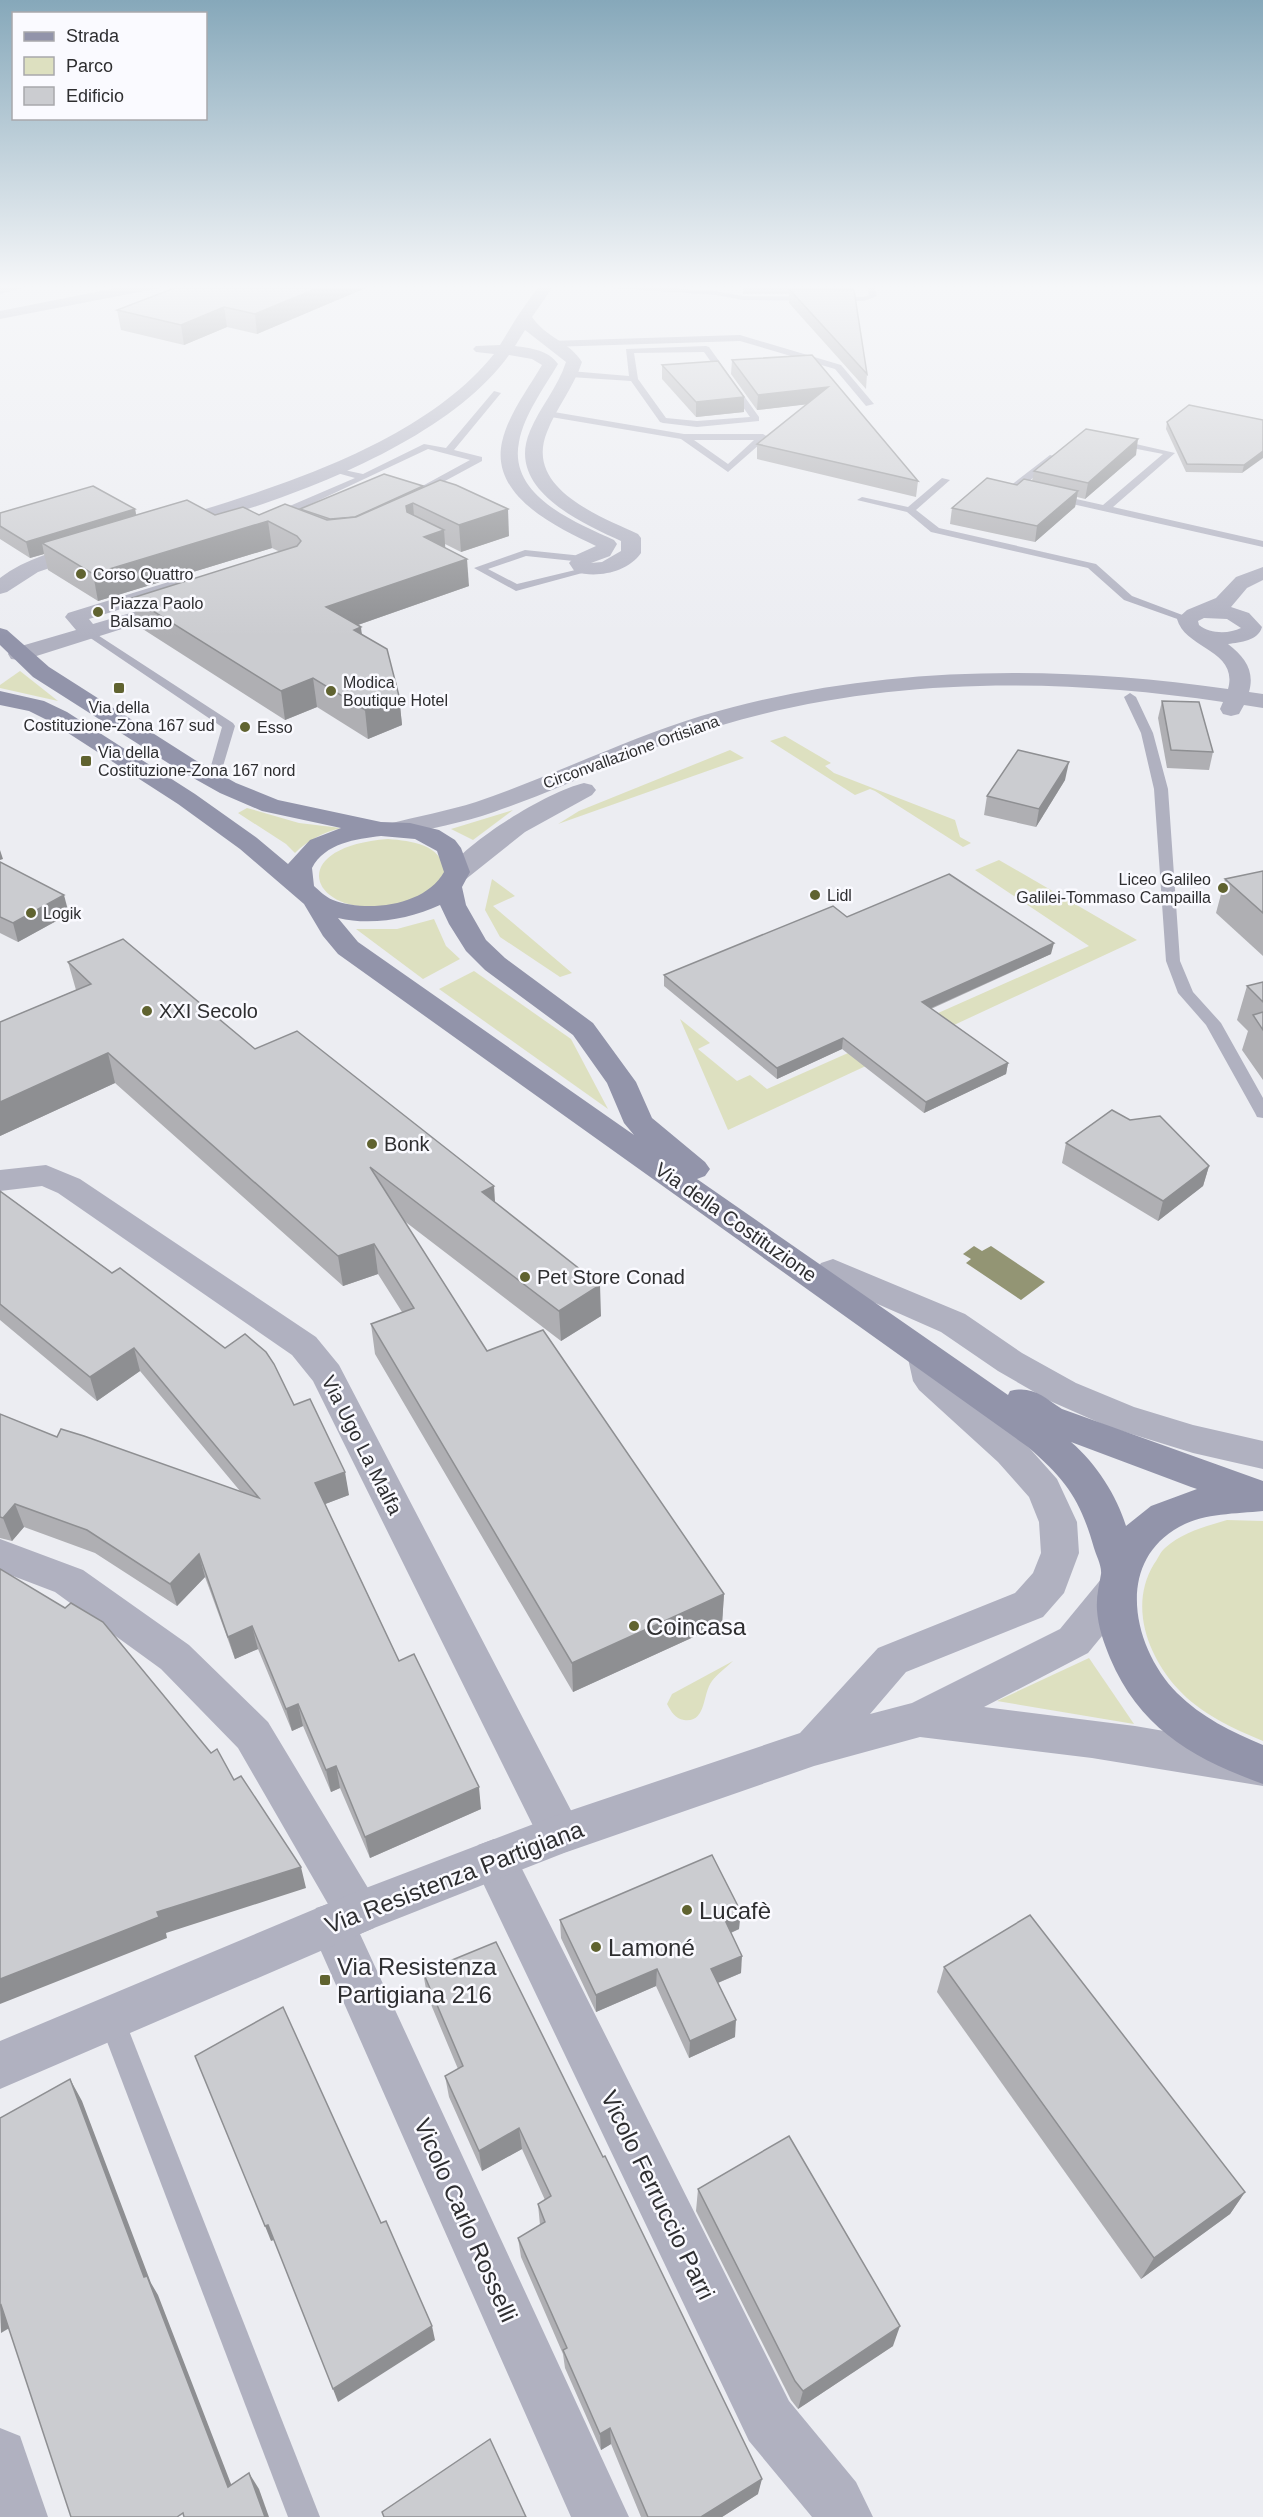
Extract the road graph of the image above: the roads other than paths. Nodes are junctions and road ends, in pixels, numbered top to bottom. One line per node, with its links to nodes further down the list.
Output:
1 (423, 401): 16 (street)
2 (455, 401): 17 (street)
3 (490, 401): 14 (lane)
4 (531, 401): 15 (street)
5 (555, 401): 10 (street)
6 (650, 401): 7 (lane)
7 (743, 401)
8 (866, 401): 9 (lane)
9 (869, 405)
10 (548, 414): 11 (lane); 15 (street)
11 (684, 437): 11 (lane)
12 (1104, 440): 24 (lane)
13 (1065, 448): 20 (lane)
14 (448, 451): 18 (lane); 22 (lane)
15 (521, 455): 28 (street); 29 (street)
16 (313, 463): 17 (street); 17 (street)
17 (333, 469): 18 (lane)
18 (364, 477): 26 (lane)
19 (945, 480): 25 (lane)
20 (1037, 493)
21 (1048, 495): 24 (lane)
22 (428, 497)
23 (862, 500): 25 (lane)
24 (1106, 508): 27 (lane)
25 (910, 510): 34 (lane)
26 (299, 530)
27 (1263, 544)
28 (608, 548): 29 (street); 30 (street)
29 (632, 548): 30 (street)
30 (588, 564): 30 (lane)
31 (0, 565): 33 (street)
32 (1263, 573): 34 (street)
33 (0, 588)
34 (1195, 622): 35 (street); 42 (street)
35 (1255, 627)
36 (90, 633): 36 (street); 37 (street); 45 (lane)
37 (10, 651): 45 (main road)
38 (1003, 685): 39 (street, Circonvallazione Ortisiana); 42 (street, Circonvallazione Ortisiana); 44 (street, Circonvallazione Ortisiana)
39 (1130, 697): 42 (street, Circonvallazione Ortisiana); 49 (lane)
40 (6, 700): 48 (main road, Via della Costituzione)
41 (1263, 700): 42 (street, Circonvallazione Ortisiana)
42 (1233, 703): 43 (street, Circonvallazione Ortisiana)
43 (1263, 714)
44 (721, 727): 46 (street, Circonvallazione Ortisiana); 47 (street, Circonvallazione Ortisiana)
45 (213, 780): 46 (main road)
46 (389, 829): 47 (main road, Via della Costituzione); 48 (main road)
47 (453, 880): 48 (main road); 51 (main road, Via della Costituzione)
48 (310, 898): 52 (main road, Via della Costituzione)
49 (1263, 1113)
50 (0, 1182): 60 (street, Via Ugo La Malfa)
51 (833, 1271): 53 (street); 54 (main road, Via della Costituzione)
52 (924, 1354): 56 (main road, Via della Costituzione); 58 (street)
53 (1263, 1455)
54 (1263, 1498): 56 (main road)
55 (0, 1555): 62 (street, Vicolo Carlo Rosselli)
56 (1118, 1580): 57 (street); 59 (main road, Via della Costituzione)
57 (920, 1719): 58 (street, Via Resistenza Partigiana); 59 (street)
58 (814, 1747): 60 (street, Via Resistenza Partigiana)
59 (1263, 1766)
60 (561, 1834): 61 (street, Via Resistenza Partigiana)
61 (494, 1860): 62 (street, Via Resistenza Partigiana); 69 (street, Vicolo Ferruccio Parri)
62 (345, 1918): 63 (street, Via Resistenza Partigiana); 68 (street, Vicolo Carlo Rosselli)
63 (111, 2018): 64 (street, Via Resistenza Partigiana); 67 (lane)
64 (0, 2065)
65 (0, 2456): 66 (street)
66 (19, 2517)
67 (304, 2517)
68 (600, 2517)
69 (844, 2517)

